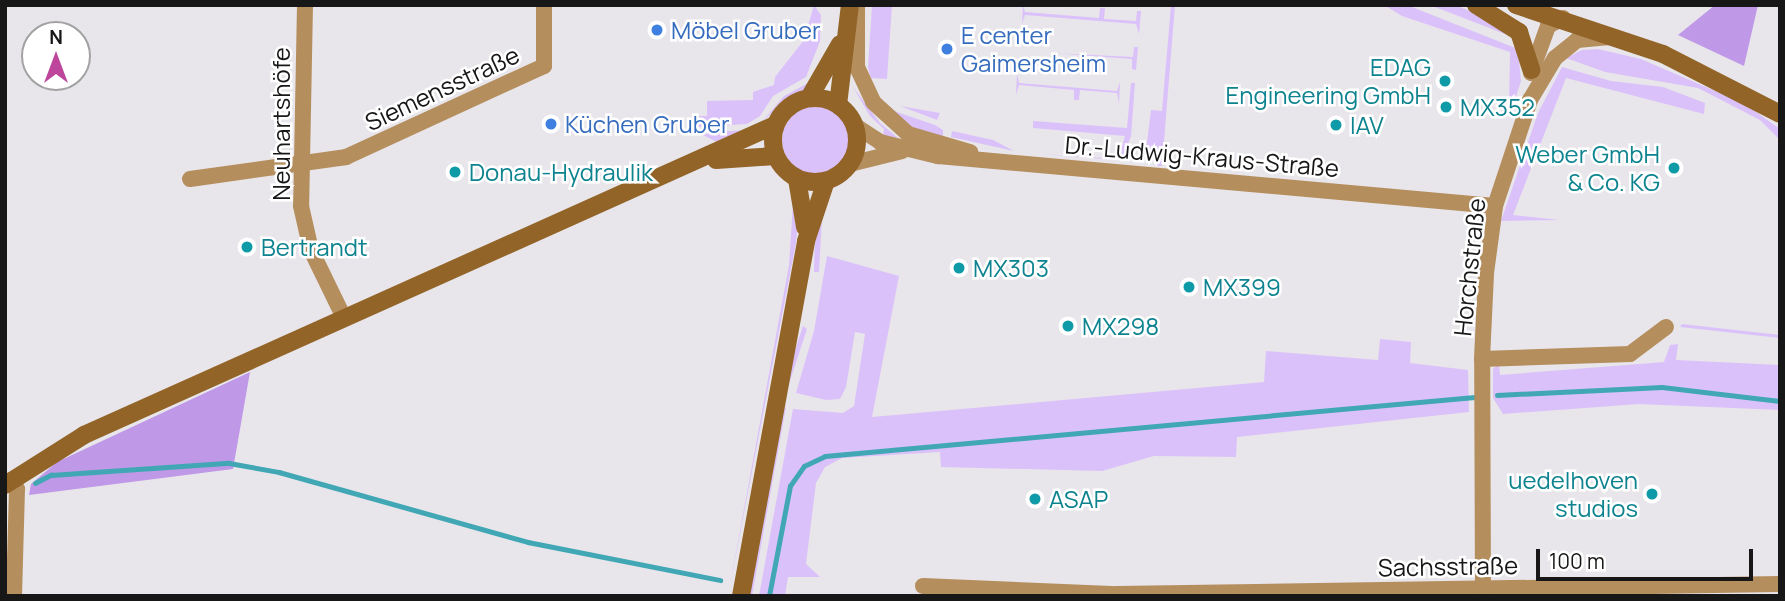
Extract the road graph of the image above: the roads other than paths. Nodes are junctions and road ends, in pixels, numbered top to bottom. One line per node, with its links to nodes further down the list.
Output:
1 (305, 5): 22 (street, Neuhartshöfe)
2 (544, 5): 22 (street, Siemensstraße)
3 (850, 5): 9 (main road)
4 (857, 5): 19 (street)
5 (1476, 5): 10 (main road)
6 (1516, 5): 7 (main road)
7 (1563, 18): 8 (main road); 10 (street, Horchstraße)
8 (1617, 36): 12 (street, Horchstraße); 14 (main road)
9 (843, 37): 11 (main road); 13 (main road)
10 (1531, 70): 12 (street, Horchstraße)
11 (809, 98): 13 (main road); 15 (main road)
12 (1531, 100): 26 (street, Horchstraße)
13 (838, 105): 16 (main road)
14 (1780, 114)
15 (775, 125): 18 (main road); 20 (main road)
16 (854, 125): 17 (street, Dr.-Ludwig-Kraus-Straße); 21 (main road)
17 (907, 151): 19 (street, Dr.-Ludwig-Kraus-Straße); 21 (street, Dr.-Ludwig-Kraus-Straße)
18 (775, 156): 20 (main road); 24 (main road)
19 (995, 162): 26 (street, Dr.-Ludwig-Kraus-Straße)
20 (696, 164): 28 (main road)
21 (850, 164): 25 (main road)
22 (301, 165): 23 (street); 28 (street, Neuhartshöfe)
23 (190, 179)
24 (797, 179): 25 (main road); 27 (main road)
25 (826, 181): 27 (main road)
26 (1495, 206): 30 (street, Horchstraße)
27 (806, 241): 37 (main road)
28 (344, 318): 31 (main road)
29 (1666, 327): 30 (street, Horchstraße)
30 (1482, 359): 34 (street, Horchstraße)
31 (8, 482): 36 (street)
32 (1780, 584): 34 (street, Sachsstraße)
33 (923, 586): 35 (street, Sachsstraße)
34 (1483, 592): 35 (street, Sachsstraße)
35 (1117, 595)
36 (14, 596)
37 (741, 596)

